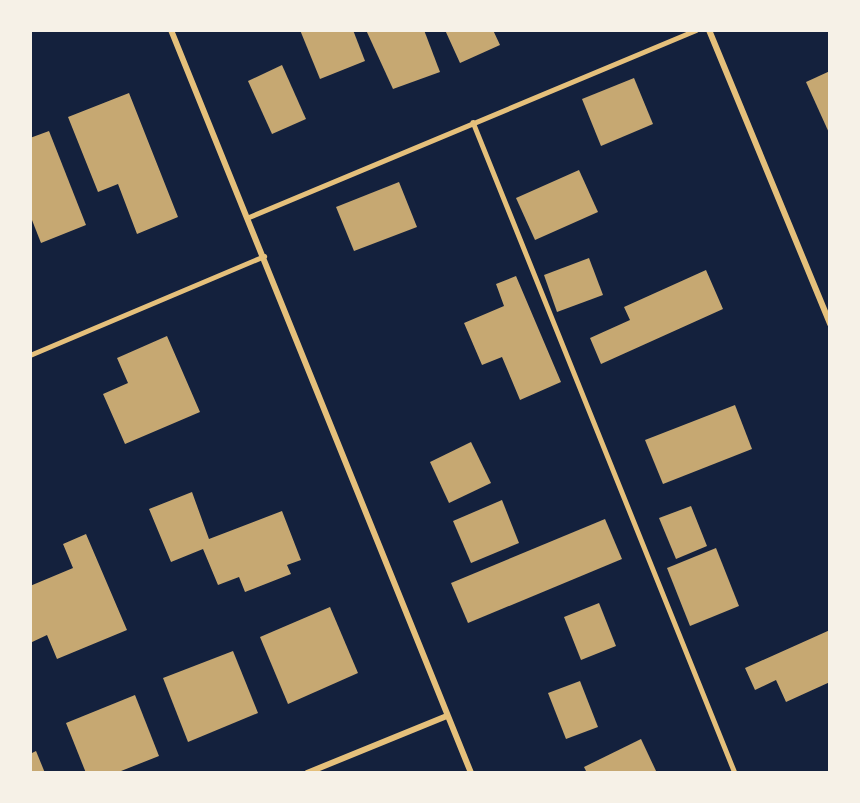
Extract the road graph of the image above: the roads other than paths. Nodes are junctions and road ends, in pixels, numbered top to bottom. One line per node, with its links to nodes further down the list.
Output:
1 (171, 30): 5 (street)
2 (694, 30): 4 (lane)
3 (709, 30): 7 (street)
4 (473, 122): 5 (lane); 12 (lane)
5 (249, 218): 6 (street)
6 (264, 256): 8 (lane); 9 (street)
7 (830, 324)
8 (30, 356)
9 (447, 716): 10 (street); 11 (street)
10 (307, 773)
11 (471, 773)
12 (735, 773)

